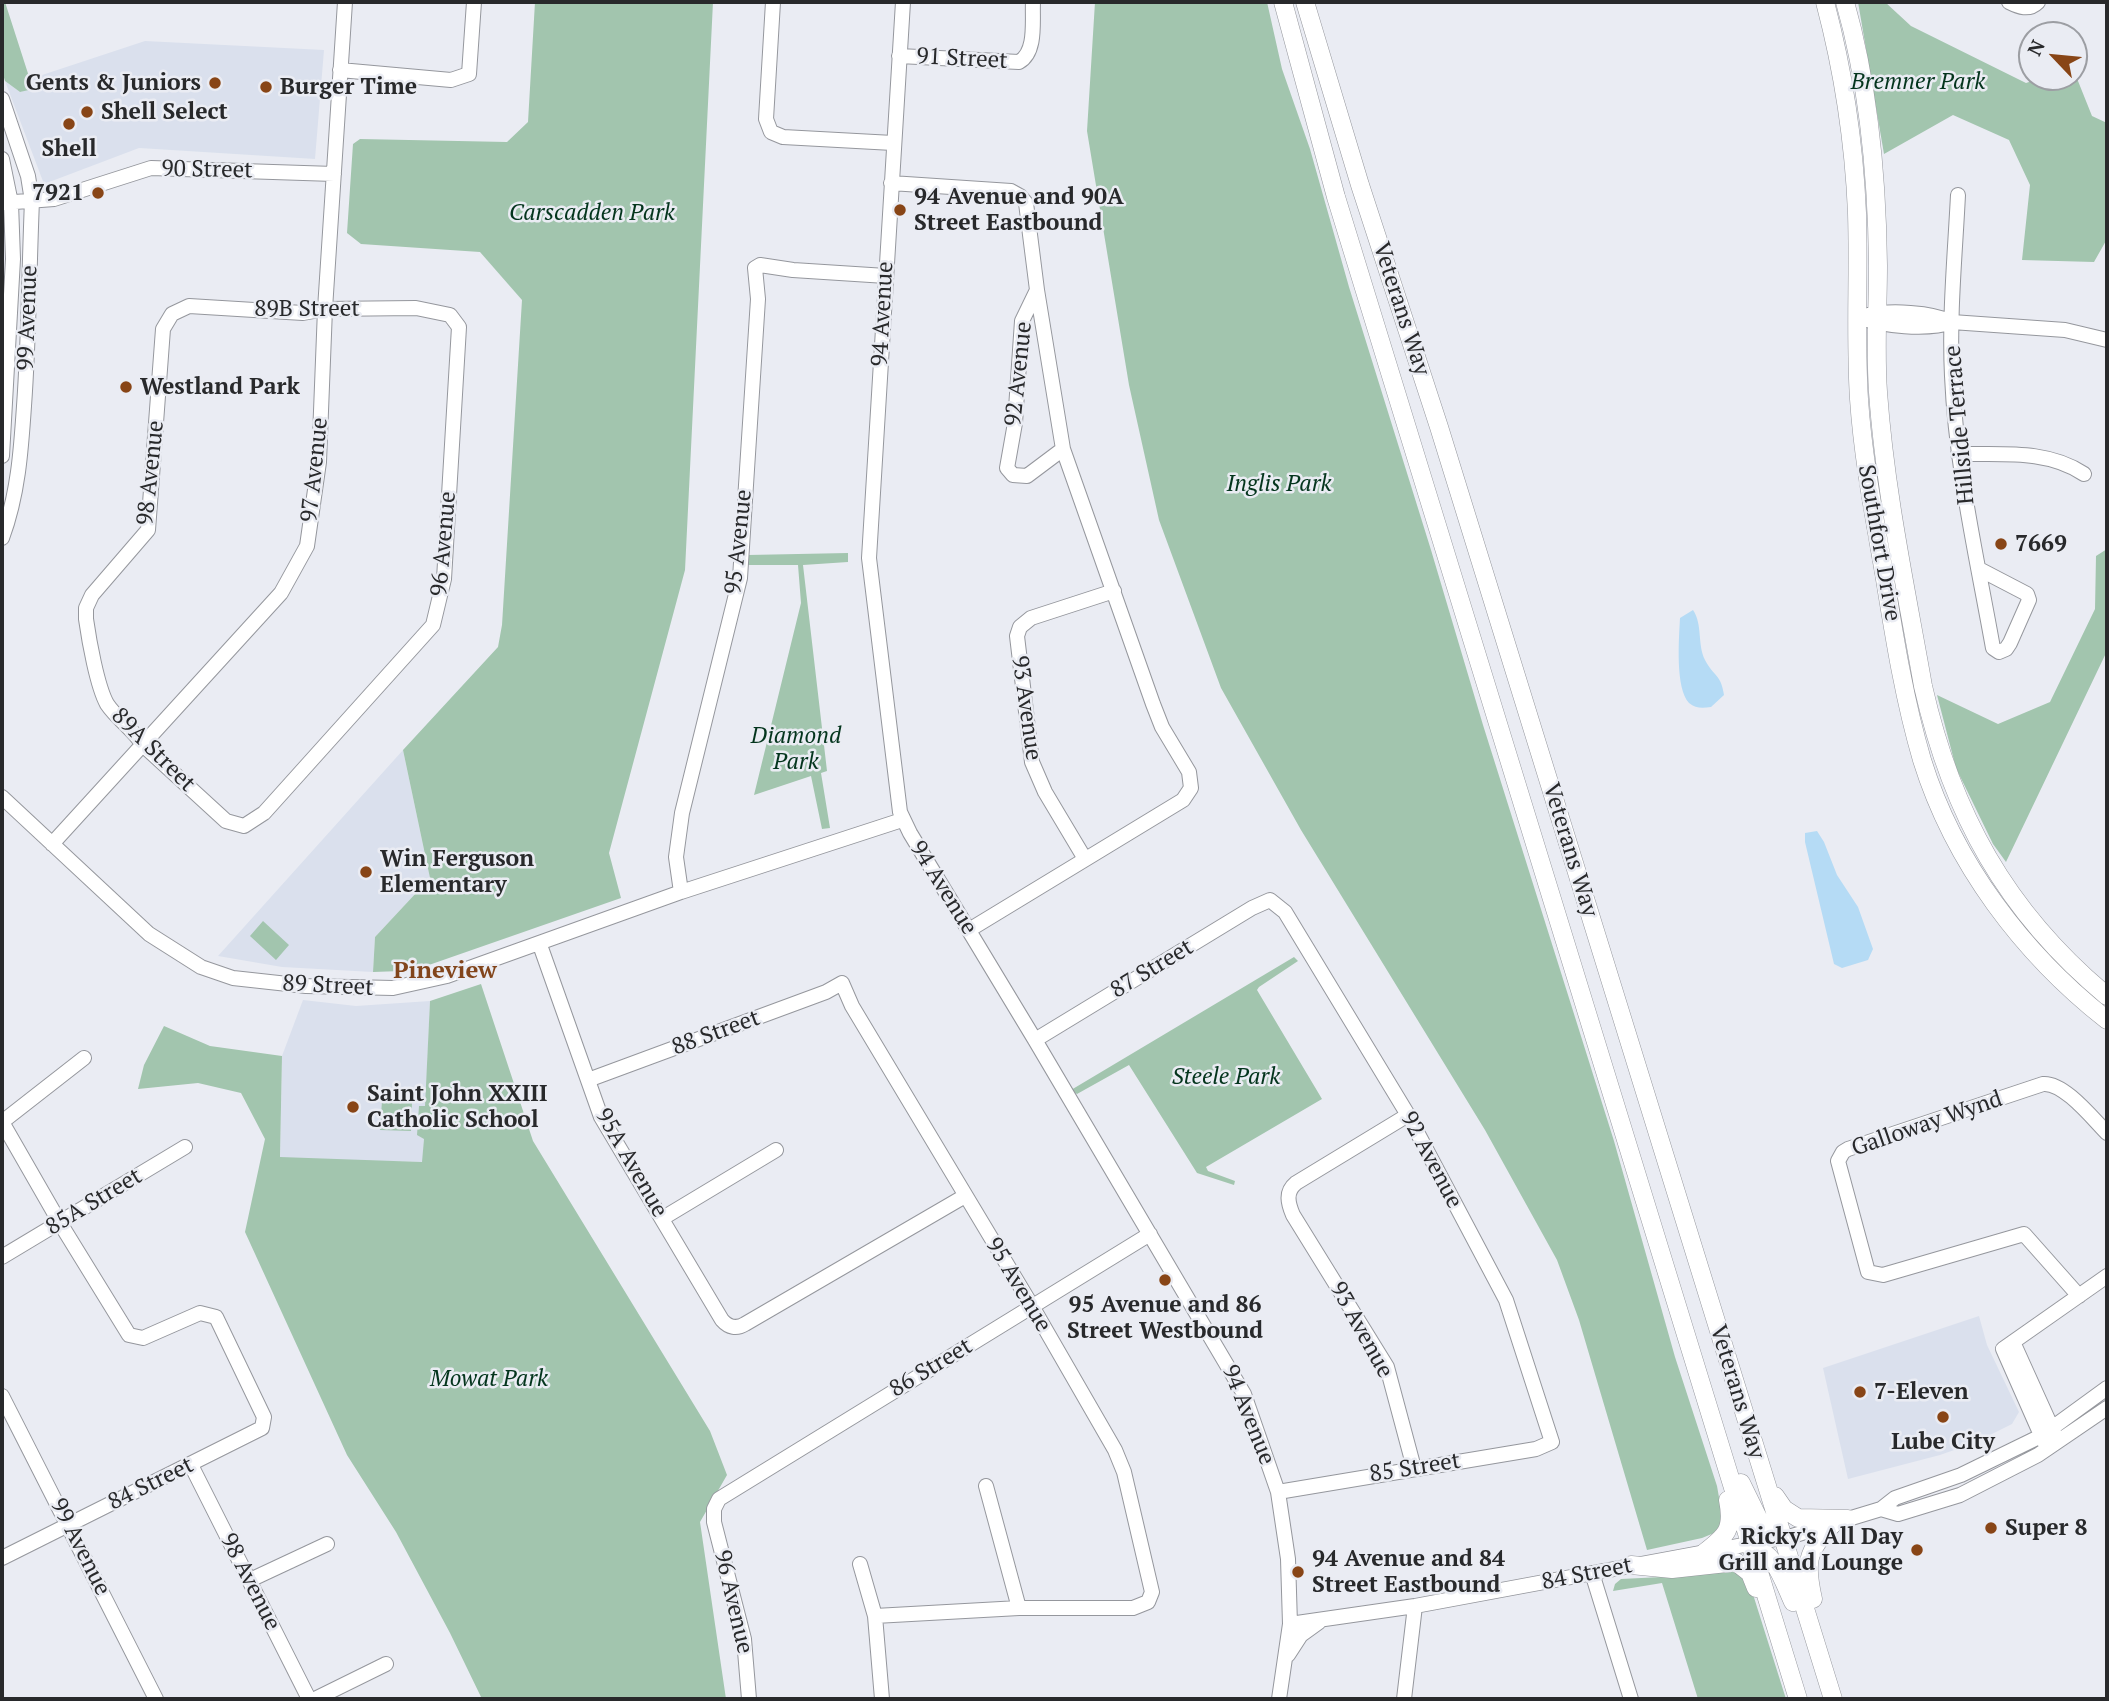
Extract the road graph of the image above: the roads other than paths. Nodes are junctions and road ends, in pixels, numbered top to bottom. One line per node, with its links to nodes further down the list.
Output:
1 (345, 2): 13 (street, 97 Avenue)
2 (474, 2): 13 (street)
3 (773, 2): 15 (street)
4 (902, 2): 12 (street, 94 Avenue)
5 (1033, 2): 12 (street, 91 Street)
6 (1283, 2): 74 (main road, Veterans Way)
7 (1305, 2): 76 (main road, Veterans Way)
8 (1825, 2): 26 (main road, Southfort Drive)
9 (1845, 2): 27 (main road, Southfort Drive)
10 (2009, 2): 11 (street)
11 (2038, 2)
12 (899, 56): 15 (street, 94 Avenue)
13 (340, 70): 17 (street, 97 Avenue)
14 (2, 99): 20 (street, 99 Avenue)
15 (893, 143): 18 (street, 94 Avenue)
16 (2, 159): 21 (street, 99 Avenue)
17 (334, 174): 20 (street, 90 Street); 24 (street, 97 Avenue)
18 (891, 183): 22 (street, 94 Avenue); 23 (street)
19 (1958, 195): 29 (street, Hillside Terrace)
20 (32, 201): 21 (street, 90 Street); 35 (street, 99 Avenue)
21 (6, 203): 33 (street, 99 Avenue)
22 (886, 276): 41 (street, 94 Avenue); 45 (street, 95 Avenue)
23 (1037, 290): 31 (street, 92 Avenue); 31 (street, 92 Avenue)
24 (326, 309): 25 (street, 89B Street); 28 (street, 89B Street); 39 (street, 97 Avenue)
25 (450, 315): 42 (street, 96 Avenue)
26 (1858, 317): 27 (street); 51 (main road, Southfort Drive)
27 (1877, 318): 29 (street); 50 (main road, Southfort Drive)
28 (167, 319): 38 (street, 98 Avenue)
29 (1952, 322): 30 (street); 32 (street, Hillside Terrace)
30 (2107, 340)
31 (1063, 449): 37 (street, 92 Avenue)
32 (1958, 454): 34 (street); 36 (street, Hillside Terrace)
33 (2, 456)
34 (2084, 474)
35 (2, 538)
36 (1979, 569): 36 (street, Hillside Terrace)
37 (1114, 591): 44 (street, 92 Avenue); 44 (street, 93 Avenue)
38 (86, 608): 39 (street, 89A Street)
39 (143, 745): 42 (street, 89A Street); 43 (street, 97 Avenue)
40 (2, 797): 43 (street, 89 Street)
41 (902, 820): 45 (street, 89 Street); 47 (street, 94 Avenue)
42 (244, 826)
43 (52, 844): 48 (street, 89 Street)
44 (1085, 859): 47 (street)
45 (681, 892): 48 (street, 89 Street)
46 (1270, 900): 52 (street, 87 Street); 55 (street, 92 Avenue)
47 (969, 930): 52 (street, 94 Avenue)
48 (540, 945): 54 (street, 95A Avenue)
49 (842, 983): 54 (street, 88 Street); 60 (street, 95 Avenue)
50 (2107, 996)
51 (2107, 1020)
52 (1035, 1040): 63 (street, 94 Avenue)
53 (84, 1058): 56 (street)
54 (588, 1080): 61 (street, 95A Avenue)
55 (1408, 1115): 72 (street, 92 Avenue); 75 (street, 93 Avenue)
56 (2, 1122): 62 (street)
57 (2107, 1133): 66 (street, Galloway Wynd)
58 (185, 1146): 62 (street, 85A Street)
59 (776, 1150): 61 (street)
60 (965, 1196): 61 (street, 95A Avenue); 67 (street, 95 Avenue)
61 (663, 1218)
62 (60, 1223): 64 (street, 85A Street); 73 (street, 84 Street)
63 (1150, 1234): 67 (street, 86 Street); 78 (street, 94 Avenue)
64 (2, 1257)
65 (2107, 1276): 66 (street)
66 (2079, 1296): 71 (street)
67 (1032, 1306): 79 (street, 86 Street); 93 (street, 95 Avenue)
68 (2107, 1388): 71 (street, 84 Street)
69 (2, 1396): 81 (street, 99 Avenue)
70 (2107, 1408): 71 (street, 84 Street)
71 (2050, 1439): 80 (street, 84 Street)
72 (1552, 1442): 75 (street, 85 Street)
73 (191, 1465): 81 (street, 84 Street); 90 (street, 98 Avenue)
74 (1727, 1465): 82 (main road); 84 (main road, Veterans Way); 85 (main road)
75 (1414, 1468): 78 (street, 85 Street)
76 (1765, 1484): 80 (main road); 82 (main road, Veterans Way)
77 (986, 1486): 93 (street)
78 (1278, 1492): 91 (street, 94 Avenue)
79 (715, 1505): 105 (street, 96 Avenue)
80 (1841, 1522): 82 (street, 84 Street); 101 (main road)
81 (69, 1525): 86 (street, 84 Street); 102 (street, 99 Avenue)
82 (1783, 1539): 84 (street, 84 Street); 98 (main road, Veterans Way)
83 (327, 1544): 90 (street)
84 (1750, 1545): 85 (street, 84 Street); 97 (main road, Veterans Way); 98 (main road)
85 (1704, 1553): 88 (street, 84 Street)
86 (2, 1558)
87 (860, 1564): 94 (street)
88 (1631, 1565): 89 (street, 84 Street); 97 (main road)
89 (1592, 1573): 92 (street, 84 Street); 109 (street)
90 (250, 1580): 103 (street, 98 Avenue)
91 (1289, 1595): 95 (street); 96 (street, 94 Avenue)
92 (1415, 1606): 95 (street, 84 Street); 108 (street)
93 (1019, 1608): 94 (street)
94 (875, 1616): 106 (street)
95 (1318, 1620): 96 (street, 84 Street); 99 (street)
96 (1290, 1624): 99 (street, 94 Avenue)
97 (1777, 1632): 110 (main road, Veterans Way)
98 (1816, 1645): 101 (main road, Veterans Way)
99 (1285, 1661): 107 (street, 94 Avenue)
100 (386, 1664): 104 (street)
101 (1824, 1672): 111 (main road, Veterans Way)
102 (156, 1699)
103 (309, 1699)
104 (314, 1699)
105 (749, 1699)
106 (882, 1699)
107 (1279, 1699)
108 (1404, 1699)
109 (1631, 1699)
110 (1798, 1699)
111 (1833, 1699)

